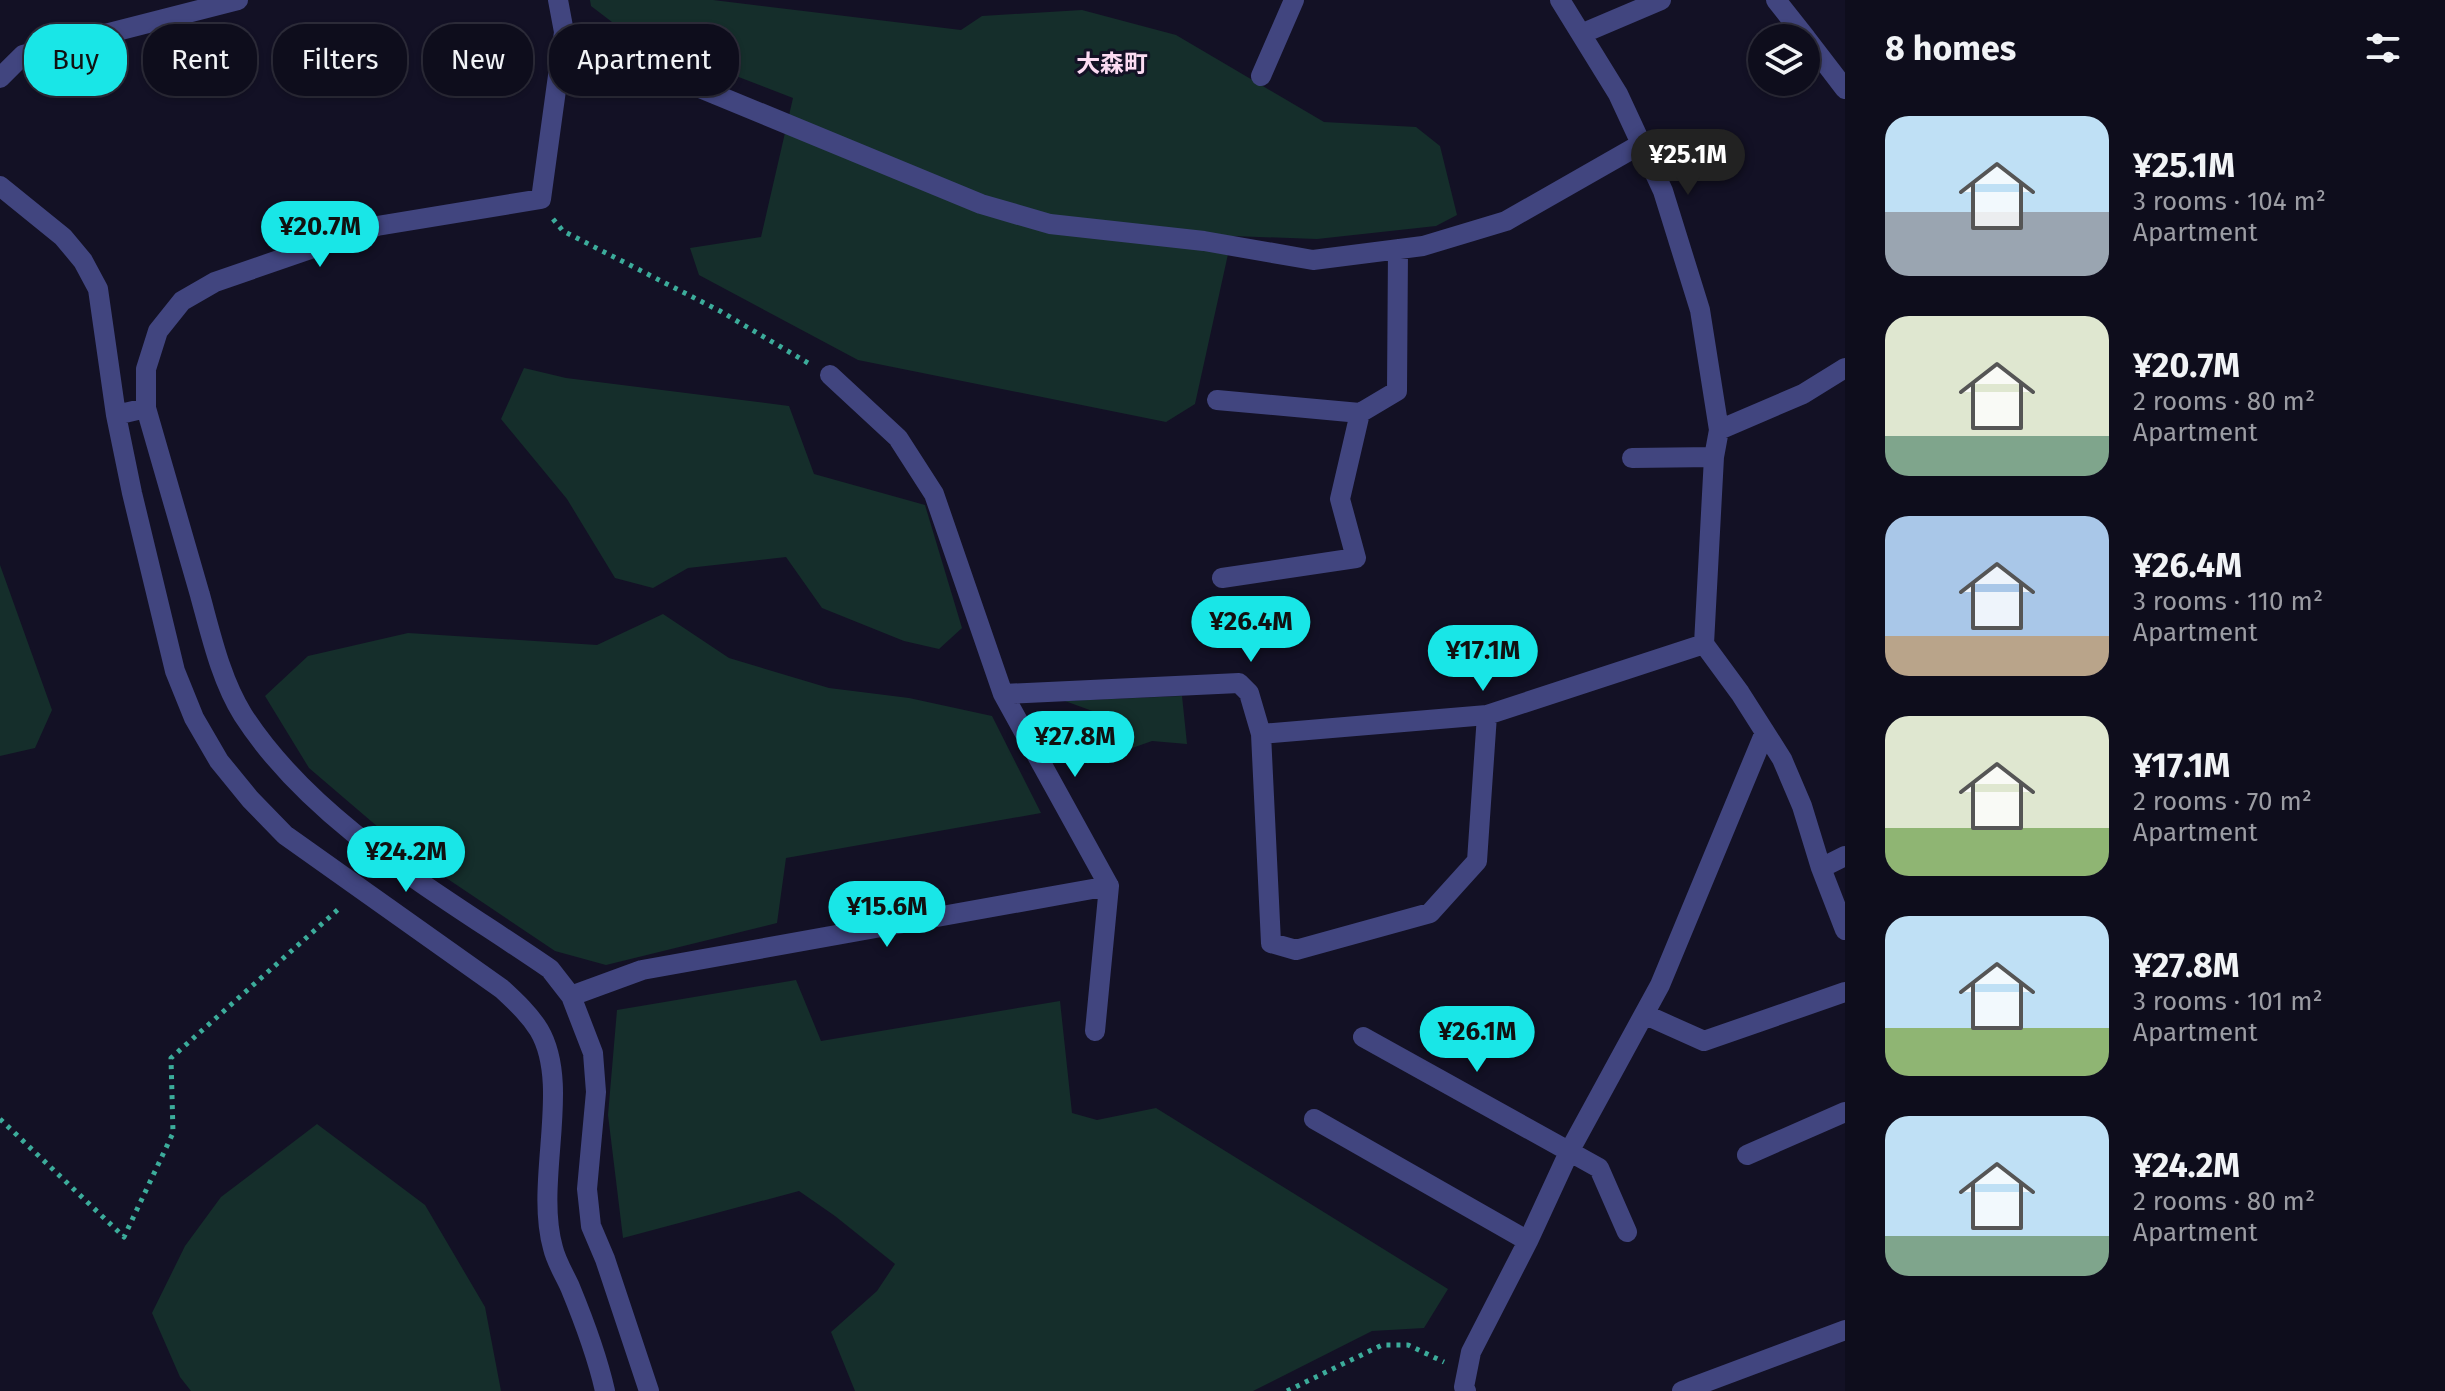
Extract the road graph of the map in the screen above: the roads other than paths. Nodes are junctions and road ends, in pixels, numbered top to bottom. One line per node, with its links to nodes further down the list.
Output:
1 (238, 0): 12 (street)
2 (558, 0): 7 (street)
3 (1294, 0): 11 (street)
4 (1560, 0): 9 (street)
5 (1661, 0): 9 (street)
6 (1776, 0): 8 (street)
7 (562, 24)
8 (1795, 24)
9 (1581, 34): 16 (street)
10 (1820, 56): 13 (street)
11 (1261, 76)
12 (0, 78)
13 (1845, 89)
14 (555, 96): 24 (street)
15 (719, 96): 18 (street)
16 (1641, 144): 18 (street); 27 (street)
17 (0, 186): 26 (street)
18 (1398, 249): 25 (street)
19 (1845, 368): 22 (street)
20 (830, 375): 32 (street)
21 (1845, 385): 22 (street)
22 (1803, 394): 27 (street)
23 (1217, 400): 25 (street)
24 (146, 408): 26 (street); 41 (street)
25 (1360, 413): 30 (street)
26 (116, 415): 53 (street)
27 (1719, 430): 28 (street)
28 (1714, 457): 29 (street); 31 (street)
29 (1632, 458)
30 (1222, 578)
31 (1704, 644): 33 (street); 34 (street)
32 (1003, 694): 35 (street); 38 (street)
33 (1487, 715): 35 (street); 35 (street)
34 (1765, 732): 37 (street); 42 (street)
35 (1261, 734)
36 (1845, 856): 37 (street)
37 (1821, 868): 39 (street)
38 (1109, 886): 41 (street); 43 (street)
39 (1845, 930)
40 (1845, 992): 42 (street)
41 (571, 996): 54 (street)
42 (1646, 1015): 47 (street)
43 (1095, 1031)
44 (1363, 1037): 47 (street)
45 (1845, 1112): 48 (street)
46 (1314, 1119): 50 (street)
47 (1570, 1150): 49 (street); 50 (street)
48 (1747, 1155)
49 (1627, 1232)
50 (1528, 1241): 52 (street)
51 (1845, 1330): 55 (street)
52 (1466, 1382)
53 (605, 1391)
54 (649, 1391)
55 (1682, 1391)

